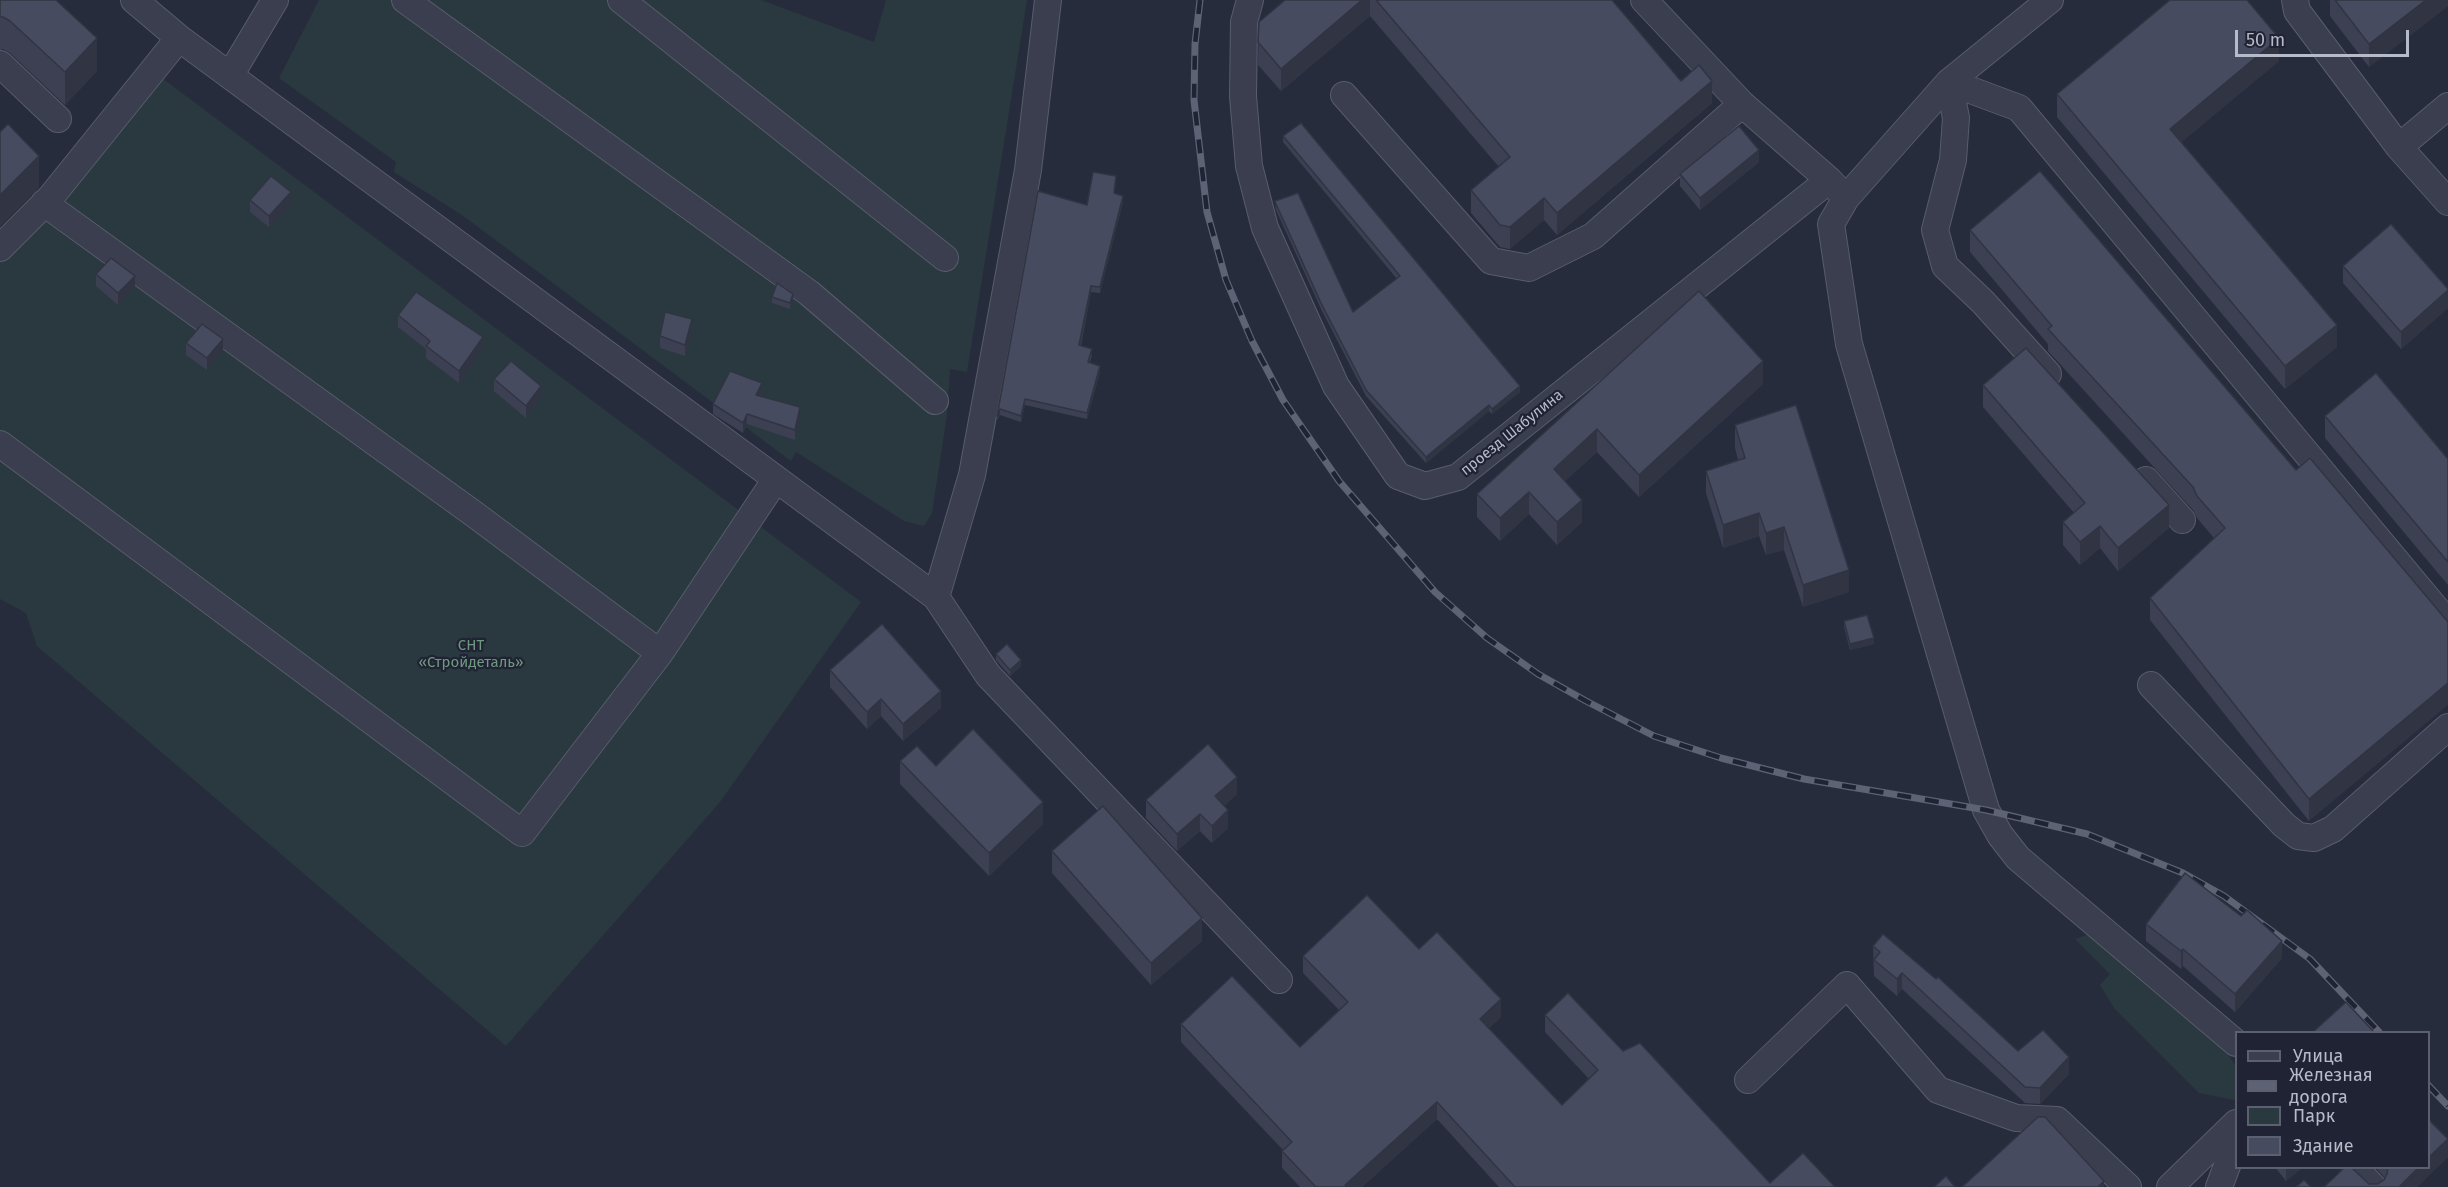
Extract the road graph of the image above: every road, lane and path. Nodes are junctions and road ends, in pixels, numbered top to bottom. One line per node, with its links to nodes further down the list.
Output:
1 (134, 0): 10 (street)
2 (275, 0): 12 (street)
3 (405, 0): 25 (street)
4 (621, 0): 23 (street)
5 (1048, 0): 30 (street)
6 (1250, 0): 19 (street, проезд Шабулина)
7 (1644, 0): 15 (street)
8 (2050, 0): 13 (street)
9 (2295, 0): 18 (street)
10 (179, 38): 12 (street); 21 (street)
11 (0, 64): 17 (street)
12 (231, 74): 28 (street)
13 (1949, 82): 19 (street); 24 (street); 31 (street)
14 (1344, 95): 15 (street)
15 (1742, 104): 19 (street)
16 (2448, 106): 18 (street)
17 (58, 119)
18 (2398, 147): 20 (street)
19 (1838, 189): 36 (street)
20 (2448, 201)
21 (44, 203): 22 (street); 32 (street)
22 (0, 248)
23 (945, 258)
24 (2062, 389)
25 (935, 401)
26 (0, 444): 32 (street)
27 (2126, 459): 29 (street)
28 (776, 478): 30 (street); 32 (street)
29 (2182, 520)
30 (936, 597): 35 (street)
31 (2448, 623)
32 (660, 653)
33 (2151, 685): 34 (street)
34 (2448, 727)
35 (1279, 980)
36 (2235, 1042)
37 (1748, 1080): 41 (street)
38 (2235, 1124): 42 (street)
39 (2235, 1145): 43 (street)
40 (2357, 1169): 44 (street)
41 (2128, 1187)
42 (2170, 1187)
43 (2219, 1187)
44 (2373, 1187)

